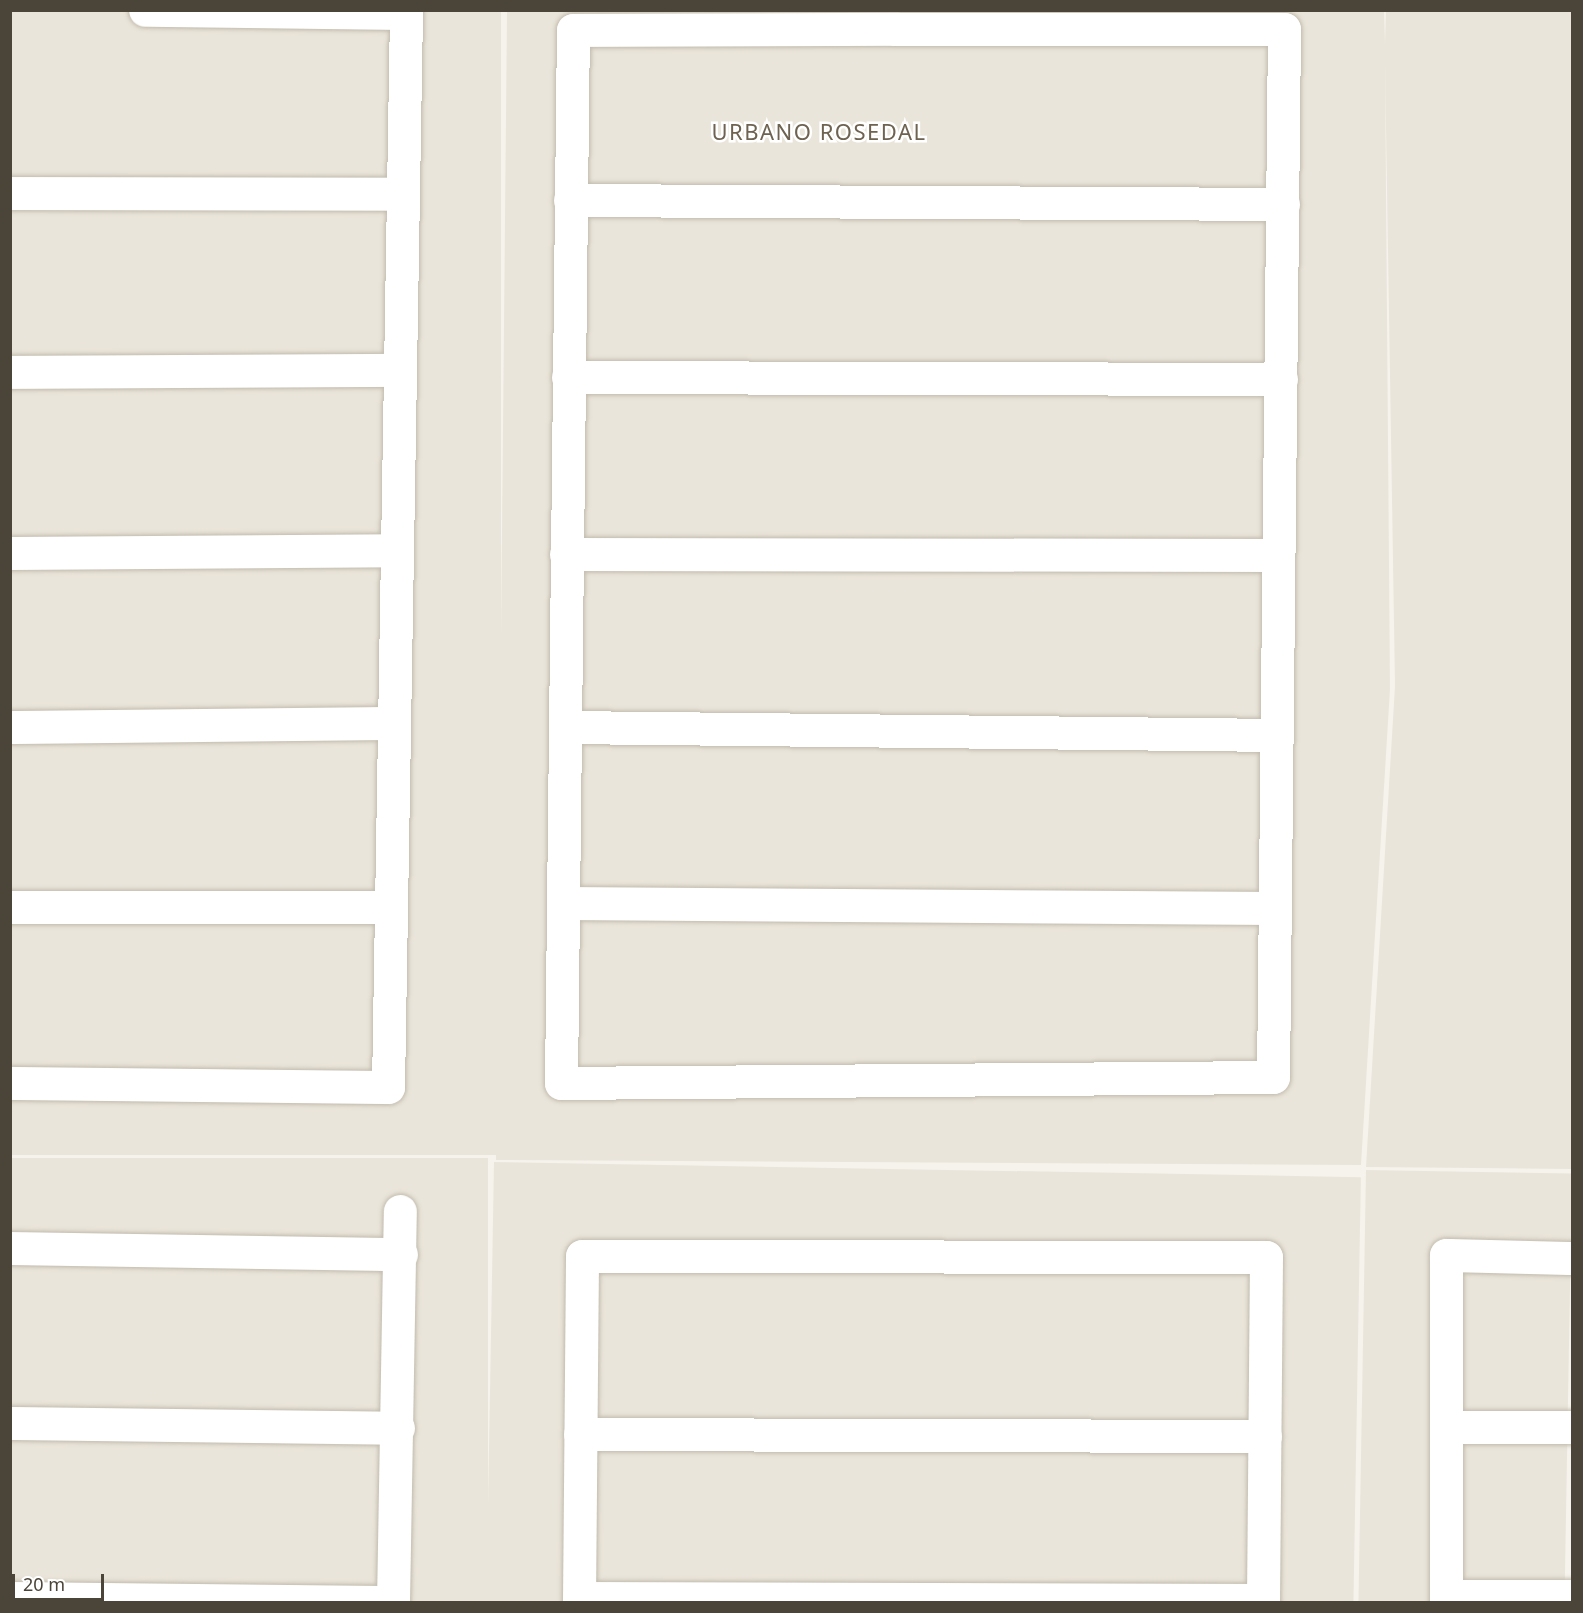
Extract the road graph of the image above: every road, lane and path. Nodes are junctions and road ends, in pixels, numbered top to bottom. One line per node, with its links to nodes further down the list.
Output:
1 (145, 10): 5 (street)
2 (895, 20): 3 (street); 6 (street)
3 (935, 20): 7 (street)
4 (10, 193): 5 (street)
5 (403, 194): 8 (street)
6 (570, 200): 7 (street); 10 (street)
7 (1282, 204): 11 (street)
8 (400, 370): 9 (street); 12 (street)
9 (10, 372)
10 (568, 377): 11 (street); 14 (street)
11 (1281, 379): 15 (street)
12 (397, 550): 13 (street); 16 (street)
13 (10, 553)
14 (566, 554): 15 (street); 18 (street)
15 (1278, 555): 19 (street)
16 (394, 723): 17 (street); 22 (street)
17 (10, 727)
18 (565, 727): 19 (street); 20 (street)
19 (1276, 735): 23 (street)
20 (563, 903): 23 (street); 23 (street)
21 (10, 907): 22 (street)
22 (391, 907): 24 (street)
23 (1274, 908)
24 (10, 1083)
25 (400, 1211): 27 (street)
26 (10, 1248): 27 (street)
27 (401, 1254): 32 (street)
28 (1572, 1258): 30 (street)
29 (10, 1423): 32 (street)
30 (1446, 1427): 31 (street); 37 (street)
31 (1572, 1427)
32 (398, 1428): 41 (street)
33 (580, 1434): 34 (street); 34 (street); 38 (street)
34 (1265, 1436): 39 (street)
35 (1572, 1596): 37 (street)
36 (10, 1598): 40 (street)
37 (1446, 1599)
38 (579, 1600): 39 (street)
39 (1263, 1601)
40 (381, 1602)
41 (393, 1602)

